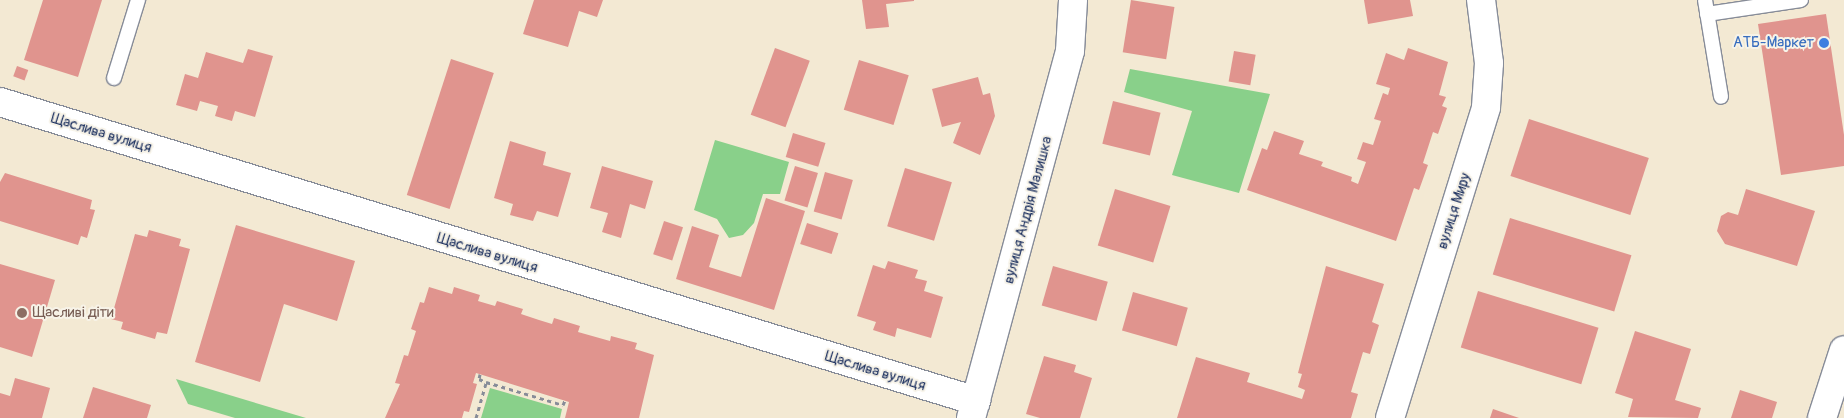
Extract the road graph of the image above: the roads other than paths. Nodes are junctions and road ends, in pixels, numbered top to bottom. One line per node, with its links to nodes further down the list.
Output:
1 (138, 0): 7 (lane)
2 (1073, 0): 12 (street, вулиця Андрія Малишка)
3 (1481, 0): 13 (street, вулиця Миру)
4 (1705, 0): 6 (lane)
5 (1800, 0): 6 (lane)
6 (1707, 14): 8 (lane)
7 (114, 78)
8 (1721, 97)
9 (0, 102): 12 (street, Щаслива вулиця)
10 (1844, 350): 11 (street)
11 (1832, 403)
12 (973, 409)
13 (1390, 418)

